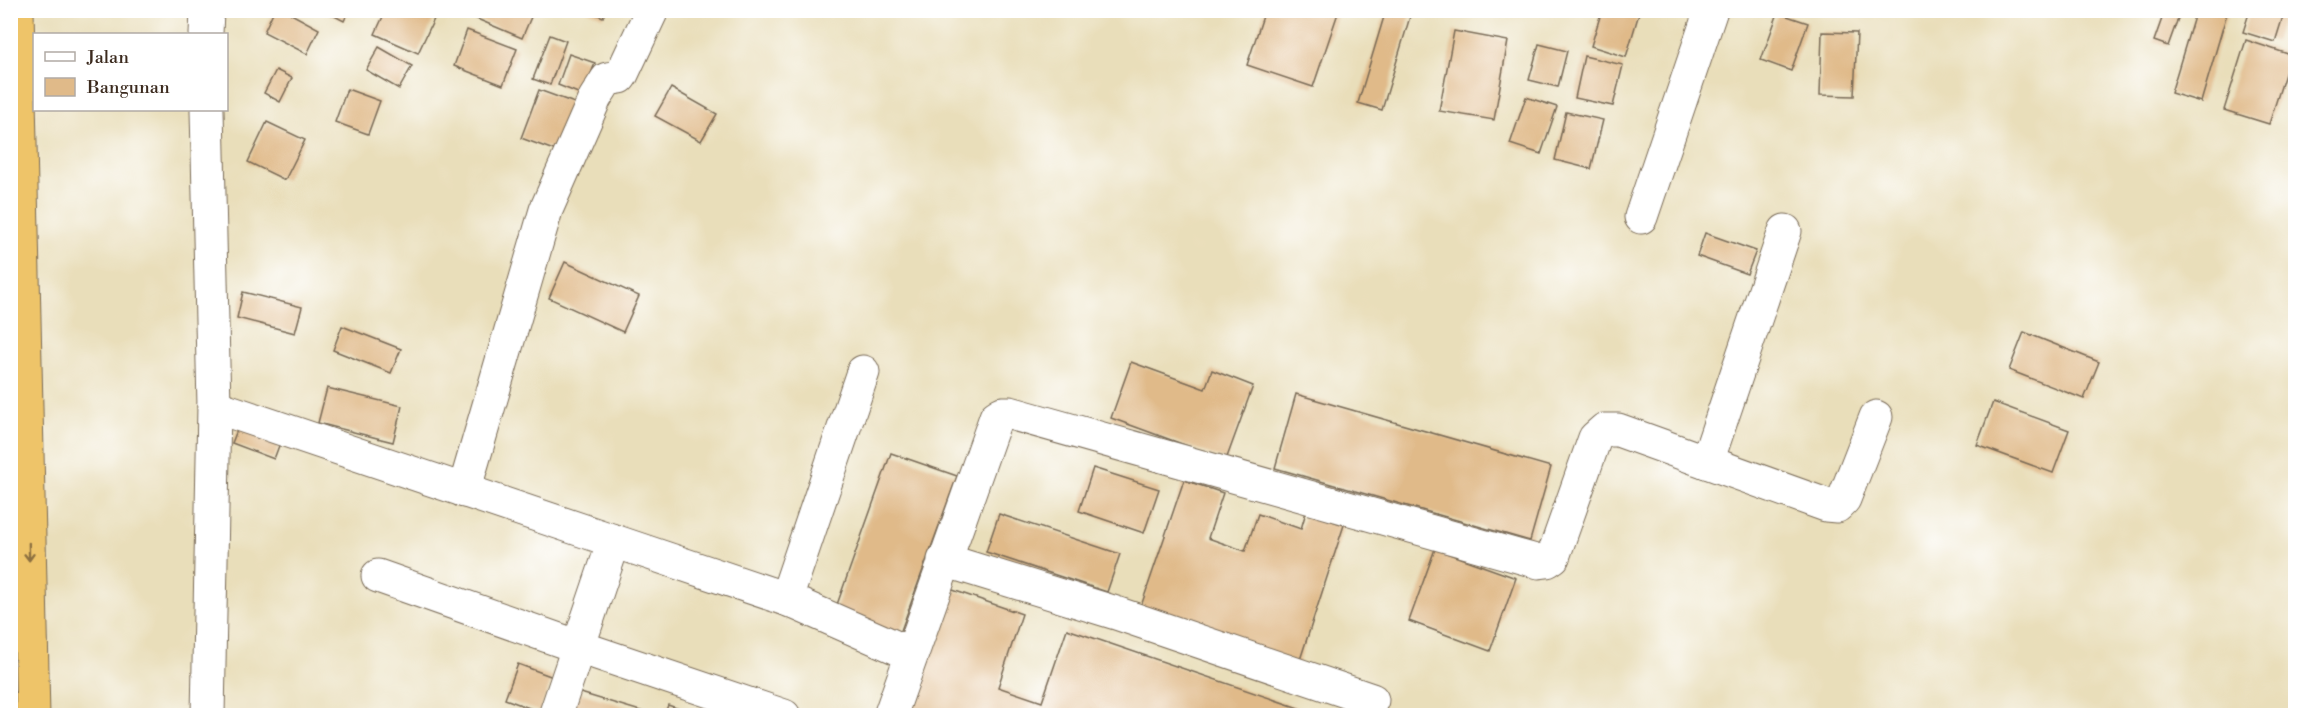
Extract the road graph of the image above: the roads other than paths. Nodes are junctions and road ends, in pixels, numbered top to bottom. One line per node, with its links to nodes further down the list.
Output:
1 (17, 10): 21 (highway, one-way to 21)
2 (207, 10): 5 (street)
3 (652, 10): 13 (street)
4 (1712, 10): 7 (street)
5 (206, 33)
6 (207, 111): 10 (street)
7 (1641, 217)
8 (1785, 231): 12 (street)
9 (863, 372): 17 (street)
10 (214, 406): 13 (street); 22 (street)
11 (1876, 417): 12 (street)
12 (1707, 462): 15 (street)
13 (464, 491): 14 (street)
14 (614, 541): 17 (street); 18 (street)
15 (944, 560): 19 (street); 20 (street)
16 (378, 576): 18 (street)
17 (786, 599): 19 (street)
18 (579, 647): 23 (street); 24 (street)
19 (911, 654): 25 (street)
20 (1372, 700)
21 (33, 716)
22 (208, 716)
23 (555, 716)
24 (784, 716)
25 (890, 716)

